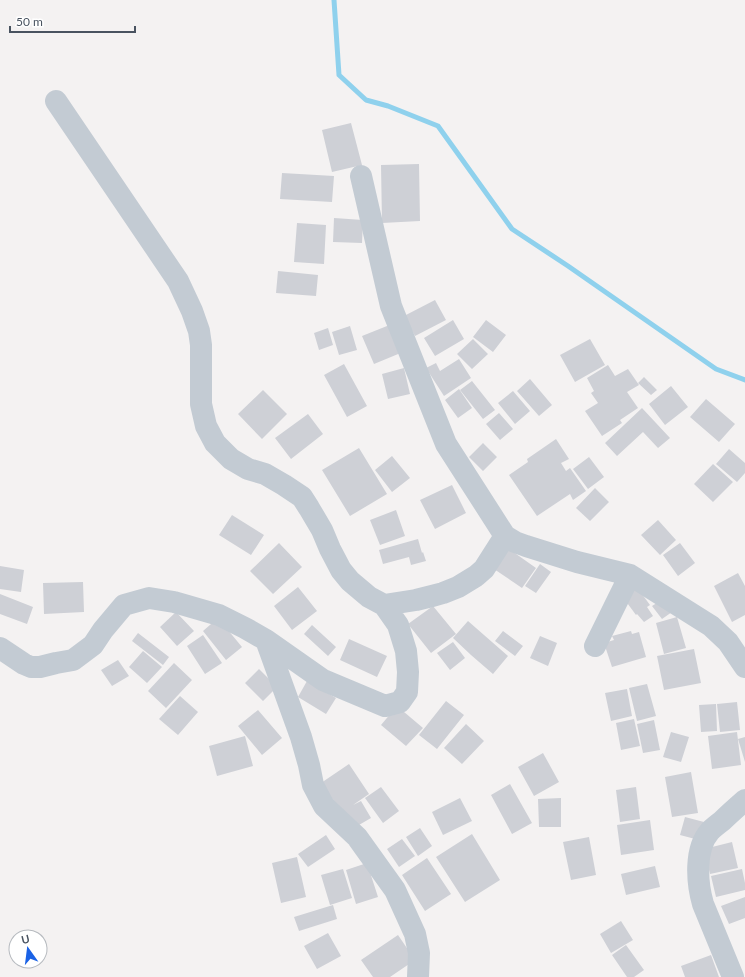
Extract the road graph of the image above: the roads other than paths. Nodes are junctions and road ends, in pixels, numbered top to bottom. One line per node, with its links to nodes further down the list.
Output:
1 (56, 101): 5 (street)
2 (361, 176): 3 (street)
3 (505, 536): 4 (street); 5 (street)
4 (630, 575): 7 (street); 9 (street)
5 (384, 604): 6 (street)
6 (266, 640): 8 (street); 11 (street)
7 (595, 646)
8 (0, 648)
9 (745, 667)
10 (745, 800): 12 (street)
11 (418, 977)
12 (733, 977)

